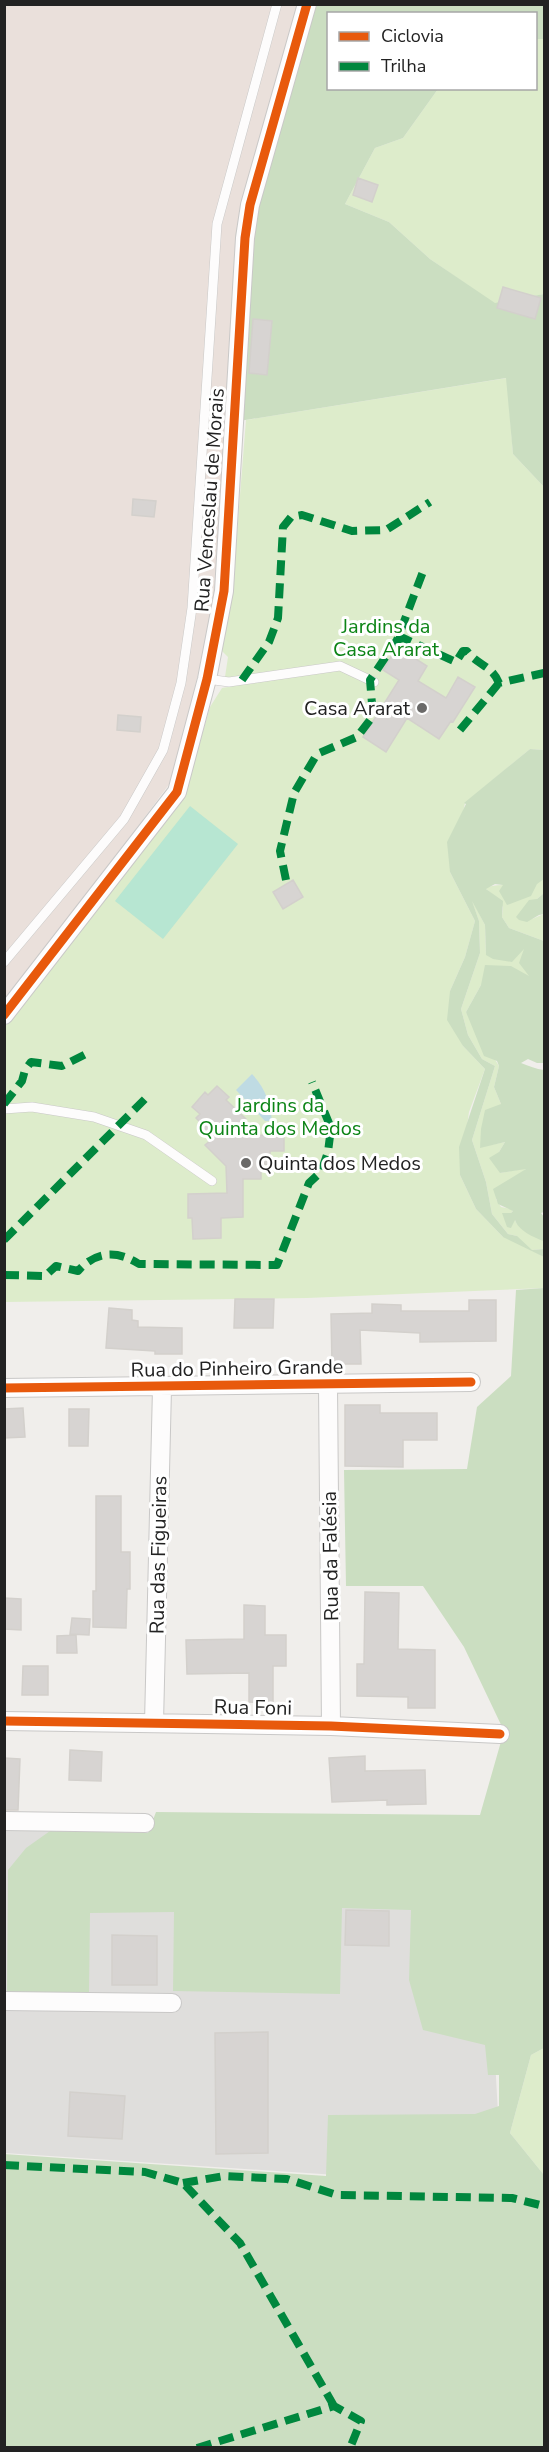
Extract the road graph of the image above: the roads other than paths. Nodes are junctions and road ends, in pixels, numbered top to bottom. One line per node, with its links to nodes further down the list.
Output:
1 (277, 4): 5 (lane)
2 (307, 4): 3 (street, Rua Venceslau de Morais)
3 (207, 679): 4 (lane); 6 (street, Rua Venceslau de Morais)
4 (374, 682)
5 (4, 963)
6 (4, 1015)
7 (4, 1109): 8 (lane)
8 (212, 1181)
9 (471, 1382): 10 (street, Rua do Pinheiro Grande)
10 (328, 1385): 12 (street, Rua do Pinheiro Grande); 15 (street, Rua da Falésia)
11 (4, 1388): 12 (street, Rua do Pinheiro Grande)
12 (162, 1388): 14 (street, Rua das Figueiras)
13 (4, 1720): 14 (street, Rua Foni)
14 (154, 1723): 15 (street, Rua Foni)
15 (331, 1726): 16 (street, Rua Foni)
16 (500, 1734)
17 (4, 1821): 18 (street)
18 (145, 1823)
19 (4, 2001): 20 (street)
20 (172, 2003)

